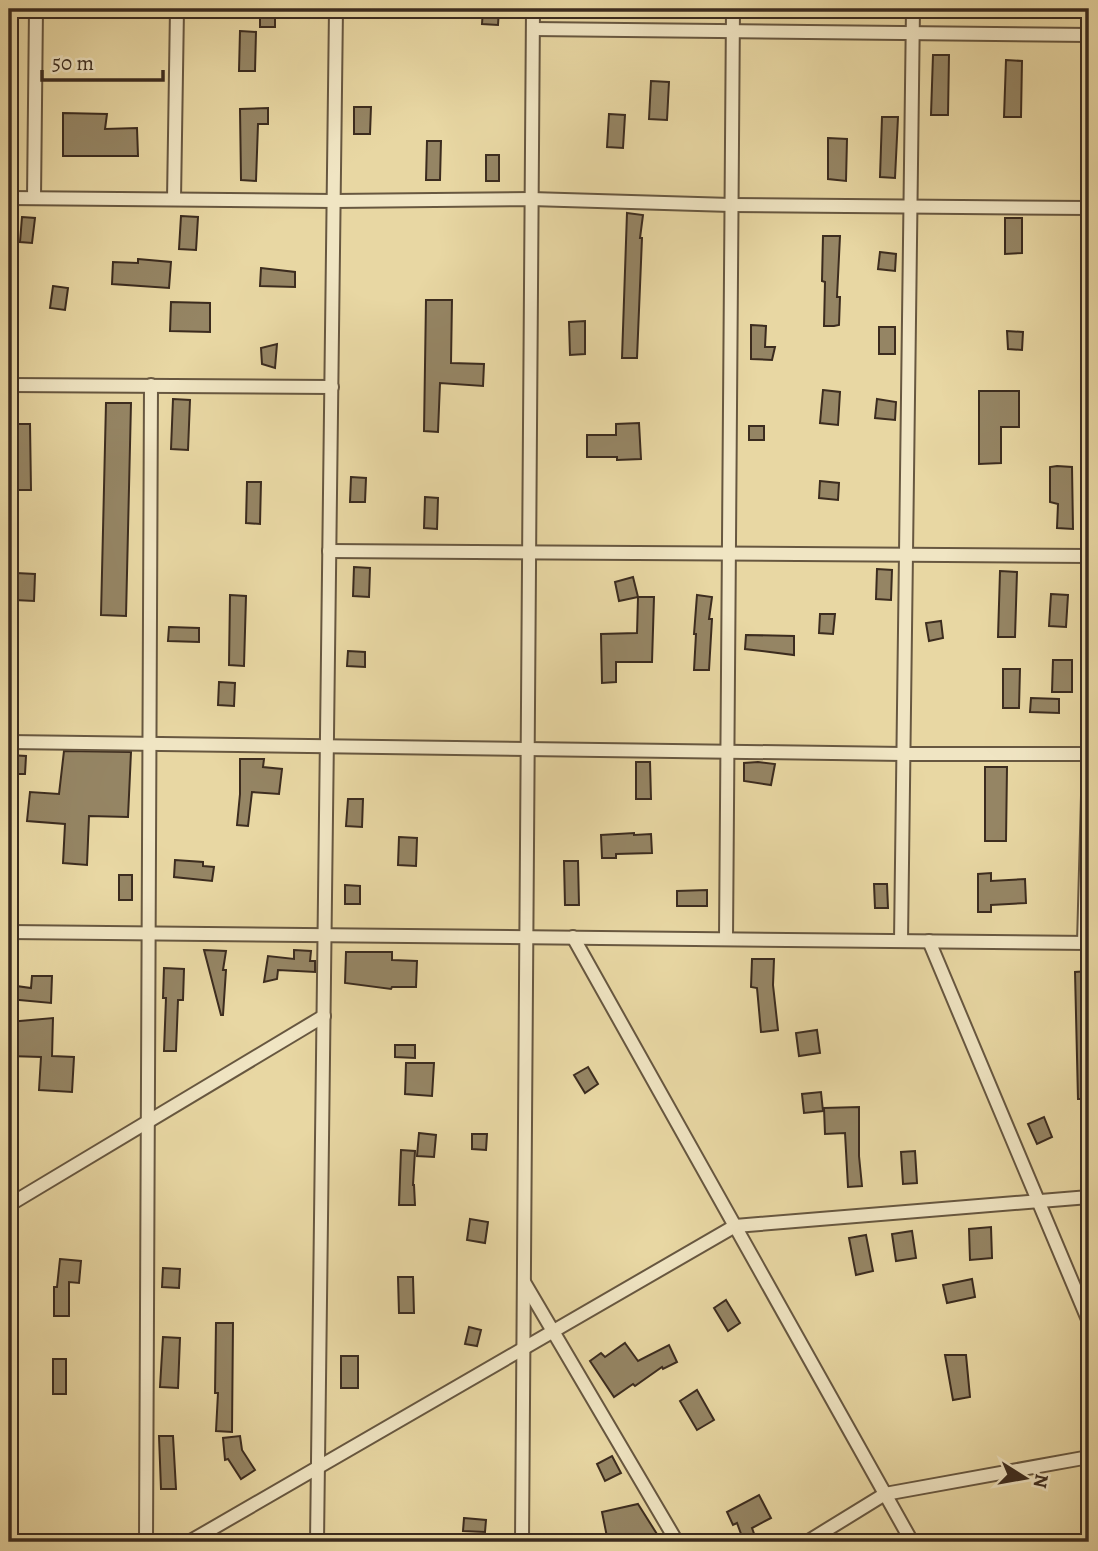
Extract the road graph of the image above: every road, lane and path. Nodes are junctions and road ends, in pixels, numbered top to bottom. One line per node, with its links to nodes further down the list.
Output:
1 (36, 9): 12 (street)
2 (177, 9): 14 (street)
3 (336, 9): 15 (street)
4 (533, 9): 7 (street)
5 (733, 9): 8 (street)
6 (913, 9): 9 (street)
7 (533, 29): 8 (street); 13 (street)
8 (732, 31): 9 (street); 16 (street)
9 (913, 33): 10 (street); 17 (street)
10 (1089, 35)
11 (9, 198): 12 (street)
12 (34, 198): 14 (street)
13 (531, 199): 15 (street); 16 (street); 23 (street)
14 (174, 200): 15 (street)
15 (334, 201): 21 (street)
16 (731, 205): 17 (street); 24 (street)
17 (911, 206): 18 (street); 25 (street)
18 (1089, 208)
19 (9, 385): 20 (street)
20 (151, 385): 21 (street); 28 (street)
21 (332, 387): 22 (street)
22 (329, 551): 23 (street); 29 (street)
23 (529, 552): 24 (street); 30 (street)
24 (729, 554): 25 (street); 31 (street)
25 (906, 555): 26 (street); 32 (street)
26 (1089, 556)
27 (9, 743): 28 (street)
28 (150, 744): 29 (street); 36 (street)
29 (327, 747): 30 (street); 37 (street)
30 (528, 749): 31 (street); 38 (street)
31 (727, 752): 32 (street); 40 (street)
32 (903, 754): 33 (street); 41 (street)
33 (1089, 754)
34 (1089, 759): 43 (street)
35 (9, 932): 36 (street)
36 (149, 933): 37 (street); 45 (street)
37 (325, 935): 38 (street); 44 (street)
38 (527, 937): 39 (street); 50 (street)
39 (573, 937): 40 (street); 49 (street)
40 (726, 939): 41 (street)
41 (901, 941): 42 (street)
42 (929, 941): 43 (street); 47 (street)
43 (1086, 943)
44 (324, 1016): 45 (street); 55 (street)
45 (148, 1121): 48 (street); 57 (street)
46 (1089, 1197): 47 (street)
47 (1038, 1201): 49 (street); 51 (street)
48 (9, 1205)
49 (735, 1226): 52 (street); 56 (street)
50 (524, 1282): 52 (street); 53 (street)
51 (1089, 1322)
52 (554, 1331): 53 (street); 61 (street)
53 (524, 1348): 55 (street); 60 (street)
54 (1089, 1457): 56 (street)
55 (318, 1468): 58 (street); 59 (street)
56 (885, 1494): 62 (street); 63 (street)
57 (146, 1542)
58 (189, 1542)
59 (317, 1542)
60 (522, 1542)
61 (677, 1542)
62 (807, 1542)
63 (912, 1542)

